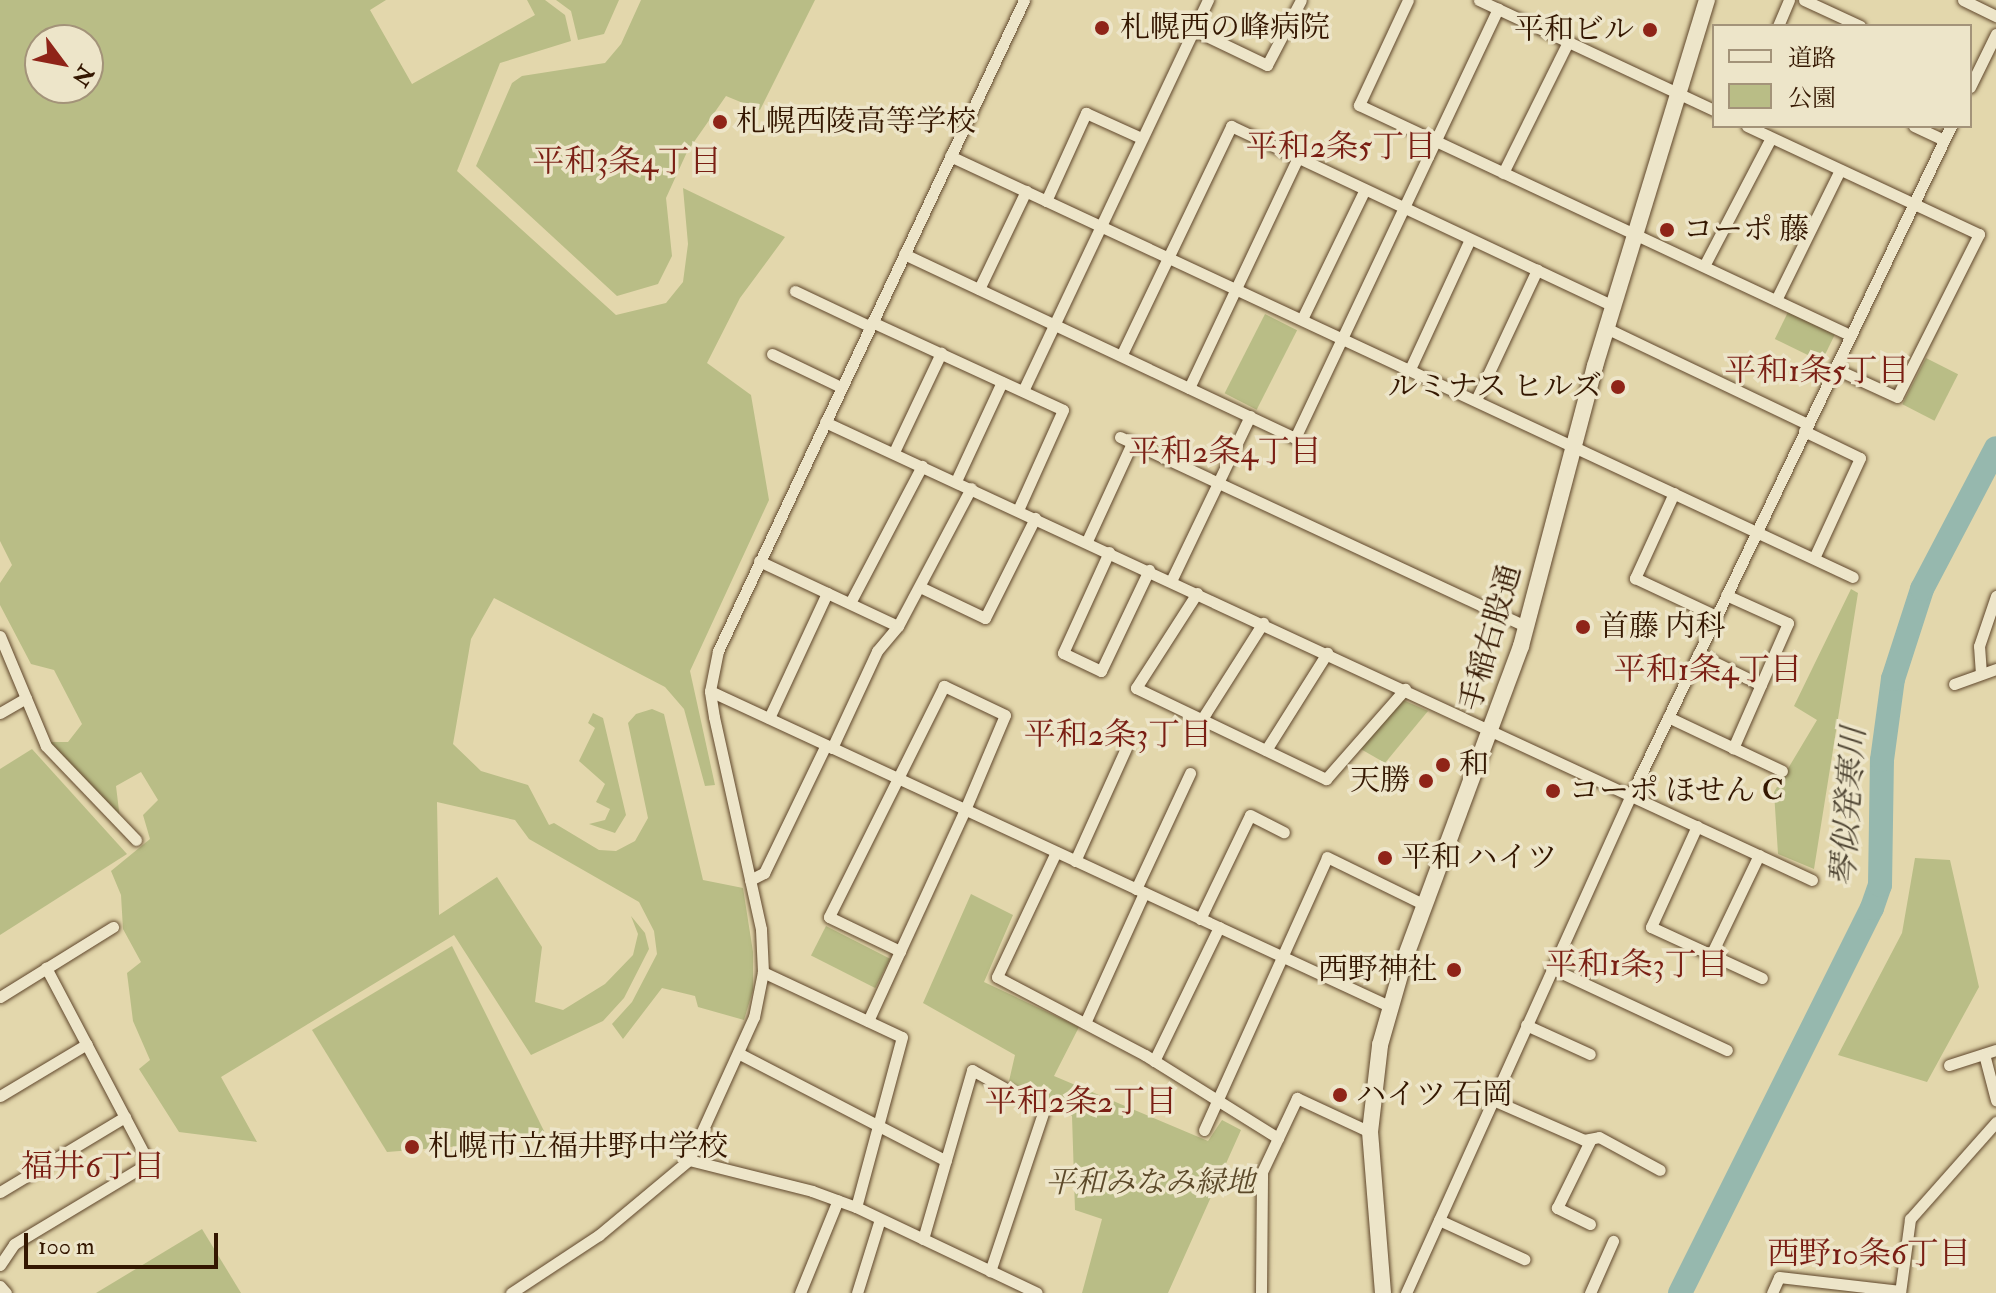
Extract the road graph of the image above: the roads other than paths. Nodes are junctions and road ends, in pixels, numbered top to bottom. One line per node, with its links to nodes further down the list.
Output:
1 (1024, 0): 27 (street)
2 (1208, 0): 14 (street)
3 (1301, 0): 14 (street)
4 (1408, 0): 26 (street)
5 (1479, 0): 10 (street)
6 (1707, 0): 18 (street, 手稲右股通)
7 (1789, 0): 12 (street)
8 (1804, 0): 13 (street)
9 (1963, 0): 11 (street)
10 (1498, 9): 16 (street); 26 (street)
11 (1996, 16)
12 (1779, 24)
13 (1856, 24)
14 (1194, 30): 23 (street)
15 (1996, 34): 17 (street)
16 (1568, 42): 18 (street); 30 (street)
17 (1972, 79)
18 (1677, 92): 19 (street); 37 (street, 手稲右股通)
19 (1712, 109)
20 (1751, 128): 24 (street)
21 (1918, 128): 25 (street)
22 (1950, 128): 25 (street)
23 (1141, 138): 33 (street); 36 (street)
24 (1771, 138): 29 (street); 41 (street)
25 (1944, 140): 34 (street)
26 (1436, 142): 30 (street); 35 (street)
27 (950, 156): 32 (street); 39 (street)
28 (1298, 157): 31 (street); 40 (street); 43 (street)
29 (1840, 170): 34 (street); 46 (street)
30 (1503, 173): 37 (street)
31 (1365, 189): 35 (street); 48 (street)
32 (1026, 191): 33 (street); 44 (street)
33 (1046, 201): 36 (street)
34 (1914, 204): 52 (street); 57 (street)
35 (1406, 208): 38 (street); 53 (street)
36 (1100, 225): 40 (street); 50 (street)
37 (1635, 233): 41 (street); 47 (street, 手稲右股通)
38 (1470, 239): 42 (street); 58 (street)
39 (904, 254): 44 (street); 49 (street)
40 (1169, 257): 43 (street); 56 (street)
41 (1704, 266): 46 (street)
42 (1537, 270): 47 (street); 63 (street)
43 (1235, 288): 48 (street); 61 (street)
44 (979, 289): 50 (street)
45 (795, 291): 49 (street)
46 (1776, 300): 52 (street)
47 (1613, 306): 51 (street, 手稲右股通)
48 (1302, 319): 53 (street)
49 (870, 324): 54 (street); 60 (street)
50 (1054, 325): 56 (street); 62 (street)
51 (1606, 328): 66 (street); 69 (street, 手稲右股通)
52 (1850, 335): 57 (street)
53 (1344, 338): 58 (street); 64 (street)
54 (941, 353): 59 (street); 70 (street)
55 (772, 354): 60 (street)
56 (1122, 354): 61 (street)
57 (1834, 368): 66 (street)
58 (1410, 369): 63 (street)
59 (1002, 382): 62 (street); 72 (street)
60 (841, 387): 65 (street)
61 (1189, 388): 64 (street)
62 (1023, 391): 76 (street)
63 (1476, 400): 69 (street)
64 (1250, 416): 73 (street)
65 (825, 422): 70 (street); 82 (street)
66 (1806, 427): 78 (street); 81 (street)
67 (1120, 437): 68 (street)
68 (1132, 443): 73 (street); 79 (street)
69 (1573, 446): 75 (street); 95 (street, 手稲右股通)
70 (894, 452): 71 (street)
71 (922, 466): 72 (street); 91 (street)
72 (956, 481): 74 (street)
73 (1218, 482): 85 (street); 95 (street)
74 (971, 488): 76 (street); 86 (street)
75 (1674, 493): 78 (street); 92 (street)
76 (1018, 510): 77 (street)
77 (1035, 518): 79 (street); 86 (street)
78 (1757, 531): 81 (street); 89 (street)
79 (1087, 541): 80 (street)
80 (1109, 552): 83 (street); 83 (street)
81 (1814, 558): 84 (street)
82 (759, 561): 87 (street); 104 (street)
83 (1149, 570): 85 (street)
84 (1853, 577)
85 (1171, 581): 88 (street)
86 (920, 587): 94 (street)
87 (827, 593): 91 (street); 108 (street)
88 (1197, 593): 93 (street); 109 (street)
89 (1726, 595): 92 (street); 102 (street)
90 (1996, 596): 100 (street)
91 (850, 603): 94 (street)
92 (1716, 616): 98 (street)
93 (1263, 623): 97 (street); 109 (street)
94 (898, 626): 111 (street)
95 (1525, 626): 110 (street, 手稲右股通)
96 (0, 636): 105 (street)
97 (1327, 653): 103 (street); 114 (street)
98 (1698, 654): 102 (street); 107 (street)
99 (1996, 669): 100 (street)
100 (1981, 674): 101 (street)
101 (1954, 684)
102 (1761, 685): 113 (street)
103 (1405, 689): 110 (street); 114 (street)
104 (710, 691): 108 (street); 126 (street)
105 (26, 698): 106 (street); 122 (street)
106 (0, 713)
107 (1668, 717): 113 (street); 118 (street)
108 (769, 718): 111 (street)
109 (1202, 719): 114 (street)
110 (1494, 730): 118 (street); 129 (street, 手稲右股通)
111 (829, 746): 117 (street); 126 (street)
112 (1126, 748): 125 (street)
113 (1733, 748): 115 (street)
114 (1266, 750)
115 (1782, 771)
116 (1190, 773): 128 (street)
117 (896, 779): 119 (street); 119 (street); 133 (street)
118 (1631, 795): 120 (street); 137 (street)
119 (964, 812): 123 (street); 133 (street)
120 (1697, 826): 124 (street); 134 (street)
121 (1284, 832): 130 (street)
122 (136, 840)
123 (1056, 852): 125 (street); 143 (street)
124 (1759, 855): 127 (street); 134 (street)
125 (1075, 861): 128 (street)
126 (750, 880): 138 (street)
127 (1812, 880)
128 (1140, 891): 130 (street); 143 (street)
129 (1425, 905): 135 (street); 141 (street, 手稲右股通)
130 (1200, 919): 132 (street)
131 (113, 927): 136 (street)
132 (1219, 927): 135 (street); 150 (street)
133 (900, 951): 142 (street)
134 (1711, 955): 139 (street)
135 (1283, 957): 141 (street); 153 (street)
136 (46, 968): 140 (street); 145 (street)
137 (1551, 968): 144 (street); 146 (street)
138 (763, 972): 142 (street); 148 (street)
139 (1762, 978)
140 (0, 997)
141 (1391, 1007): 160 (street, 手稲右股通)
142 (868, 1021): 158 (street)
143 (1085, 1023): 150 (street)
144 (1526, 1025): 149 (street); 154 (street)
145 (87, 1044): 152 (street); 156 (street)
146 (1727, 1050)
147 (1990, 1052): 151 (street); 155 (street)
148 (738, 1053): 158 (street); 163 (street)
149 (1590, 1054)
150 (1154, 1061): 153 (street)
151 (1949, 1065)
152 (0, 1096)
153 (1217, 1100): 159 (street); 161 (street)
154 (1493, 1100): 162 (street); 170 (street)
155 (1996, 1100)
156 (125, 1117): 166 (street); 175 (street)
157 (1996, 1122): 181 (street)
158 (878, 1126): 164 (street); 168 (street)
159 (1204, 1130)
160 (1370, 1132): 161 (street); 188 (street, 手稲右股通)
161 (1278, 1138): 187 (street)
162 (1591, 1139): 165 (street); 171 (street)
163 (689, 1160): 167 (street); 183 (street)
164 (946, 1161): 172 (street); 176 (street)
165 (1660, 1170)
166 (0, 1192)
167 (838, 1200): 168 (street); 184 (street)
168 (856, 1207): 169 (street)
169 (880, 1219): 172 (street); 185 (street)
170 (1439, 1220): 174 (street); 180 (street)
171 (1590, 1224)
172 (923, 1239): 176 (street)
173 (1613, 1241): 190 (street)
174 (1524, 1259)
175 (0, 1265)
176 (990, 1271): 179 (street)
177 (1812, 1280): 181 (street); 191 (street); 192 (street)
178 (0, 1286): 182 (street)
179 (1018, 1289): 186 (street)
180 (1408, 1290): 189 (street)
181 (1900, 1292)
182 (6, 1293)
183 (511, 1293)
184 (800, 1293)
185 (857, 1293)
186 (1037, 1293)
187 (1261, 1293)
188 (1383, 1293)
189 (1424, 1293)
190 (1590, 1293)
191 (1772, 1293)
192 (1810, 1293)

